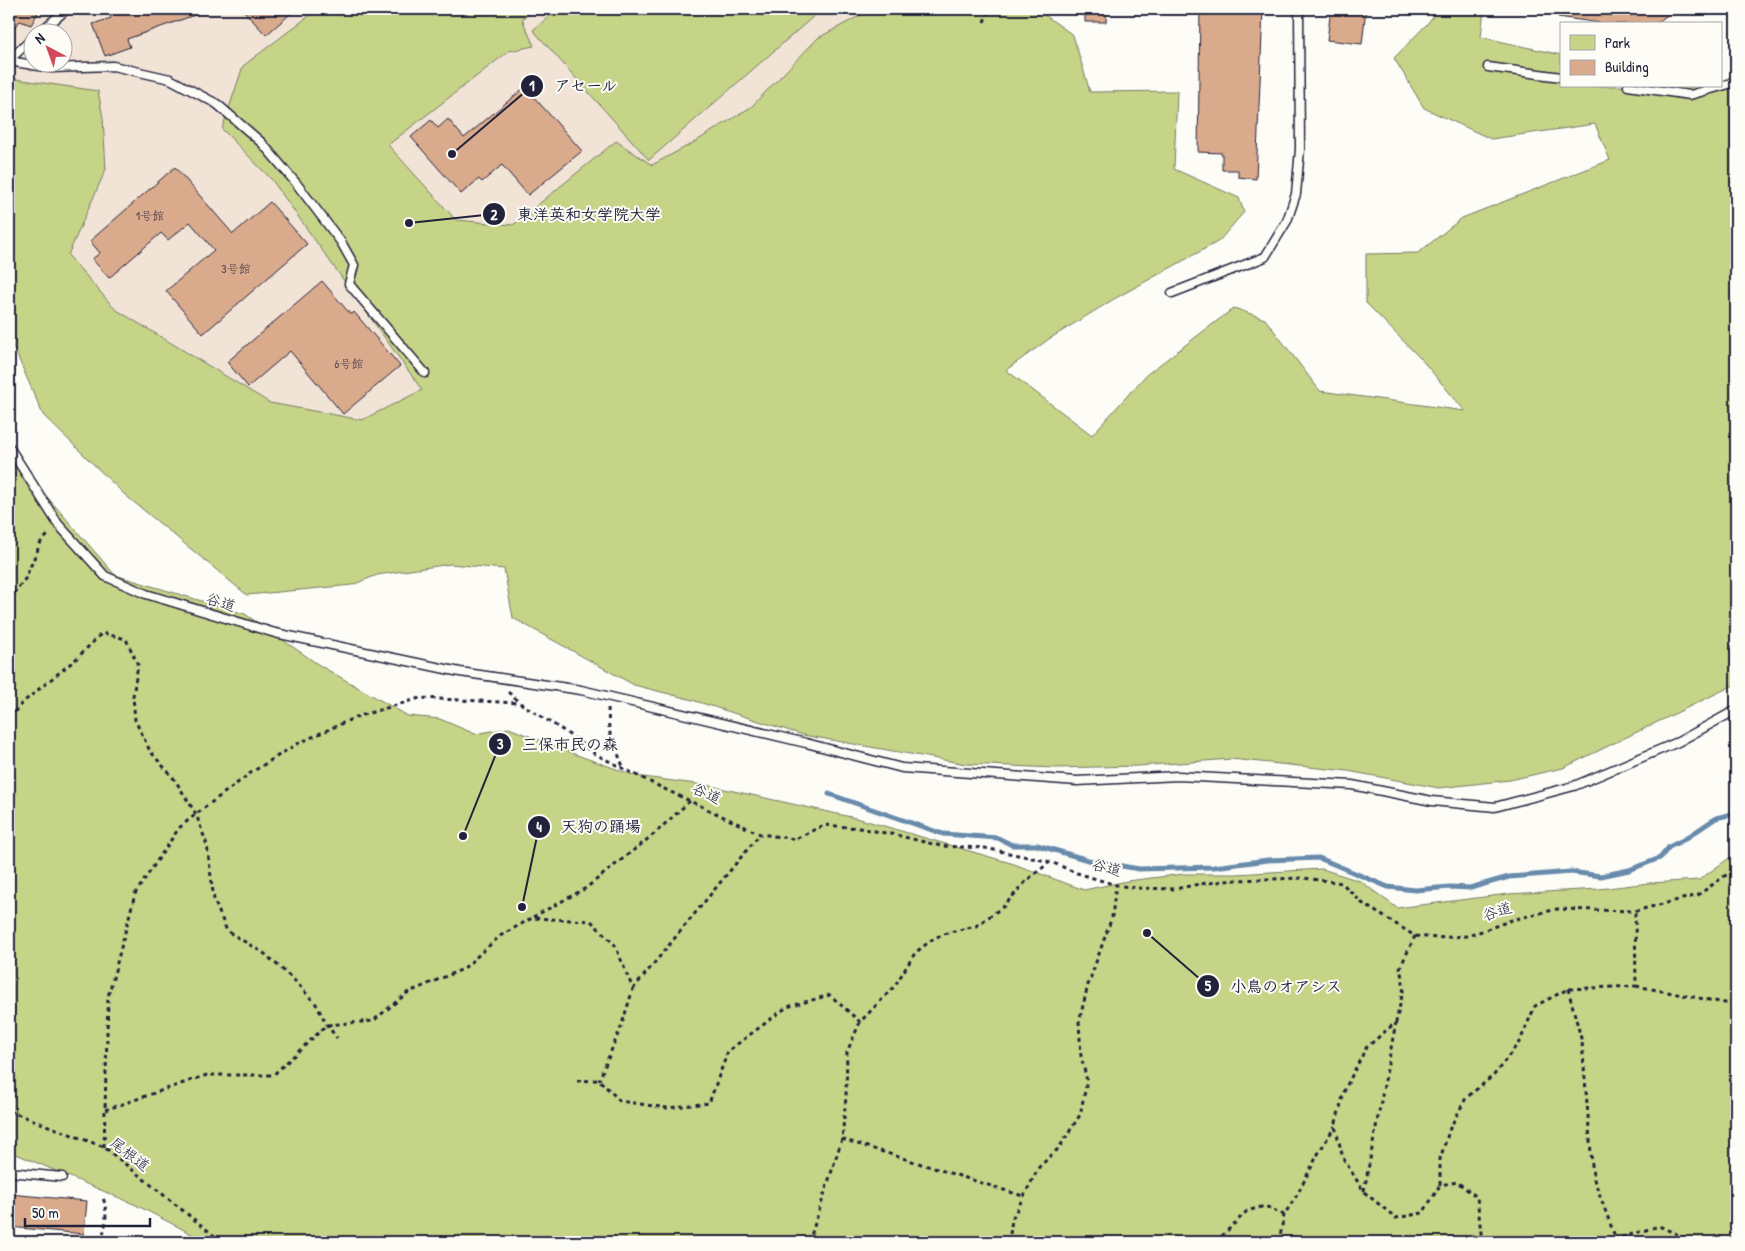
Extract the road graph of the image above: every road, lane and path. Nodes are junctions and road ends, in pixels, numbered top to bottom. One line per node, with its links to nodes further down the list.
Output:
1 (67, 9): 4 (lane)
2 (989, 9): 5 (path)
3 (1299, 9): 14 (lane)
4 (52, 22)
5 (984, 22)
6 (22, 48): 7 (lane)
7 (9, 60): 16 (lane)
8 (1488, 67): 9 (lane)
9 (1560, 77)
10 (1736, 82): 11 (lane)
11 (1722, 86)
12 (1642, 88): 13 (lane)
13 (1715, 88)
14 (1172, 293)
15 (9, 362): 17 (path)
16 (424, 373)
17 (9, 377)
18 (9, 447): 19 (lane, 谷道)
19 (58, 524): 20 (path); 21 (lane, 谷道)
20 (9, 600)
21 (491, 677): 22 (lane, 谷道); 23 (path, 谷道)
22 (608, 697): 24 (lane, 谷道); 26 (path)
23 (520, 703): 26 (path, 谷道); 28 (path)
24 (1736, 710)
25 (9, 718): 28 (path)
26 (625, 769): 27 (path, 谷道)
27 (691, 800): 29 (path, 谷道); 34 (path)
28 (196, 814): 42 (path); 46 (path)
29 (760, 834): 30 (path, 谷道); 37 (path)
30 (1051, 862): 32 (path, 谷道); 40 (path)
31 (1736, 868): 33 (path, 谷道)
32 (1116, 885): 35 (path, 谷道); 55 (path)
33 (1635, 911): 35 (path, 谷道); 36 (path)
34 (532, 918): 37 (path); 42 (path)
35 (1415, 936): 41 (path)
36 (1636, 986): 38 (path); 39 (path)
37 (633, 989): 44 (path)
38 (1568, 989): 53 (path); 58 (path)
39 (1736, 1008)
40 (860, 1022): 44 (path); 49 (path)
41 (1396, 1022): 48 (path); 54 (path)
42 (327, 1025): 43 (path); 46 (path)
43 (337, 1038)
44 (599, 1080): 45 (path)
45 (577, 1081)
46 (105, 1110): 50 (path)
47 (9, 1111): 50 (path, 尾根道)
48 (1335, 1126): 54 (path); 57 (path)
49 (842, 1139): 55 (path); 61 (path)
50 (104, 1147): 60 (path, 尾根道)
51 (9, 1172): 52 (lane)
52 (62, 1177)
53 (1440, 1185): 54 (path); 65 (path)
54 (1364, 1192)
55 (1023, 1196): 62 (path)
56 (103, 1197): 59 (path)
57 (1284, 1215): 63 (path); 64 (path)
58 (1616, 1241): 66 (path); 67 (path)
59 (101, 1242)
60 (222, 1242)
61 (809, 1242)
62 (1009, 1242)
63 (1216, 1242)
64 (1280, 1242)
65 (1484, 1242)
66 (1606, 1242)
67 (1694, 1242)

